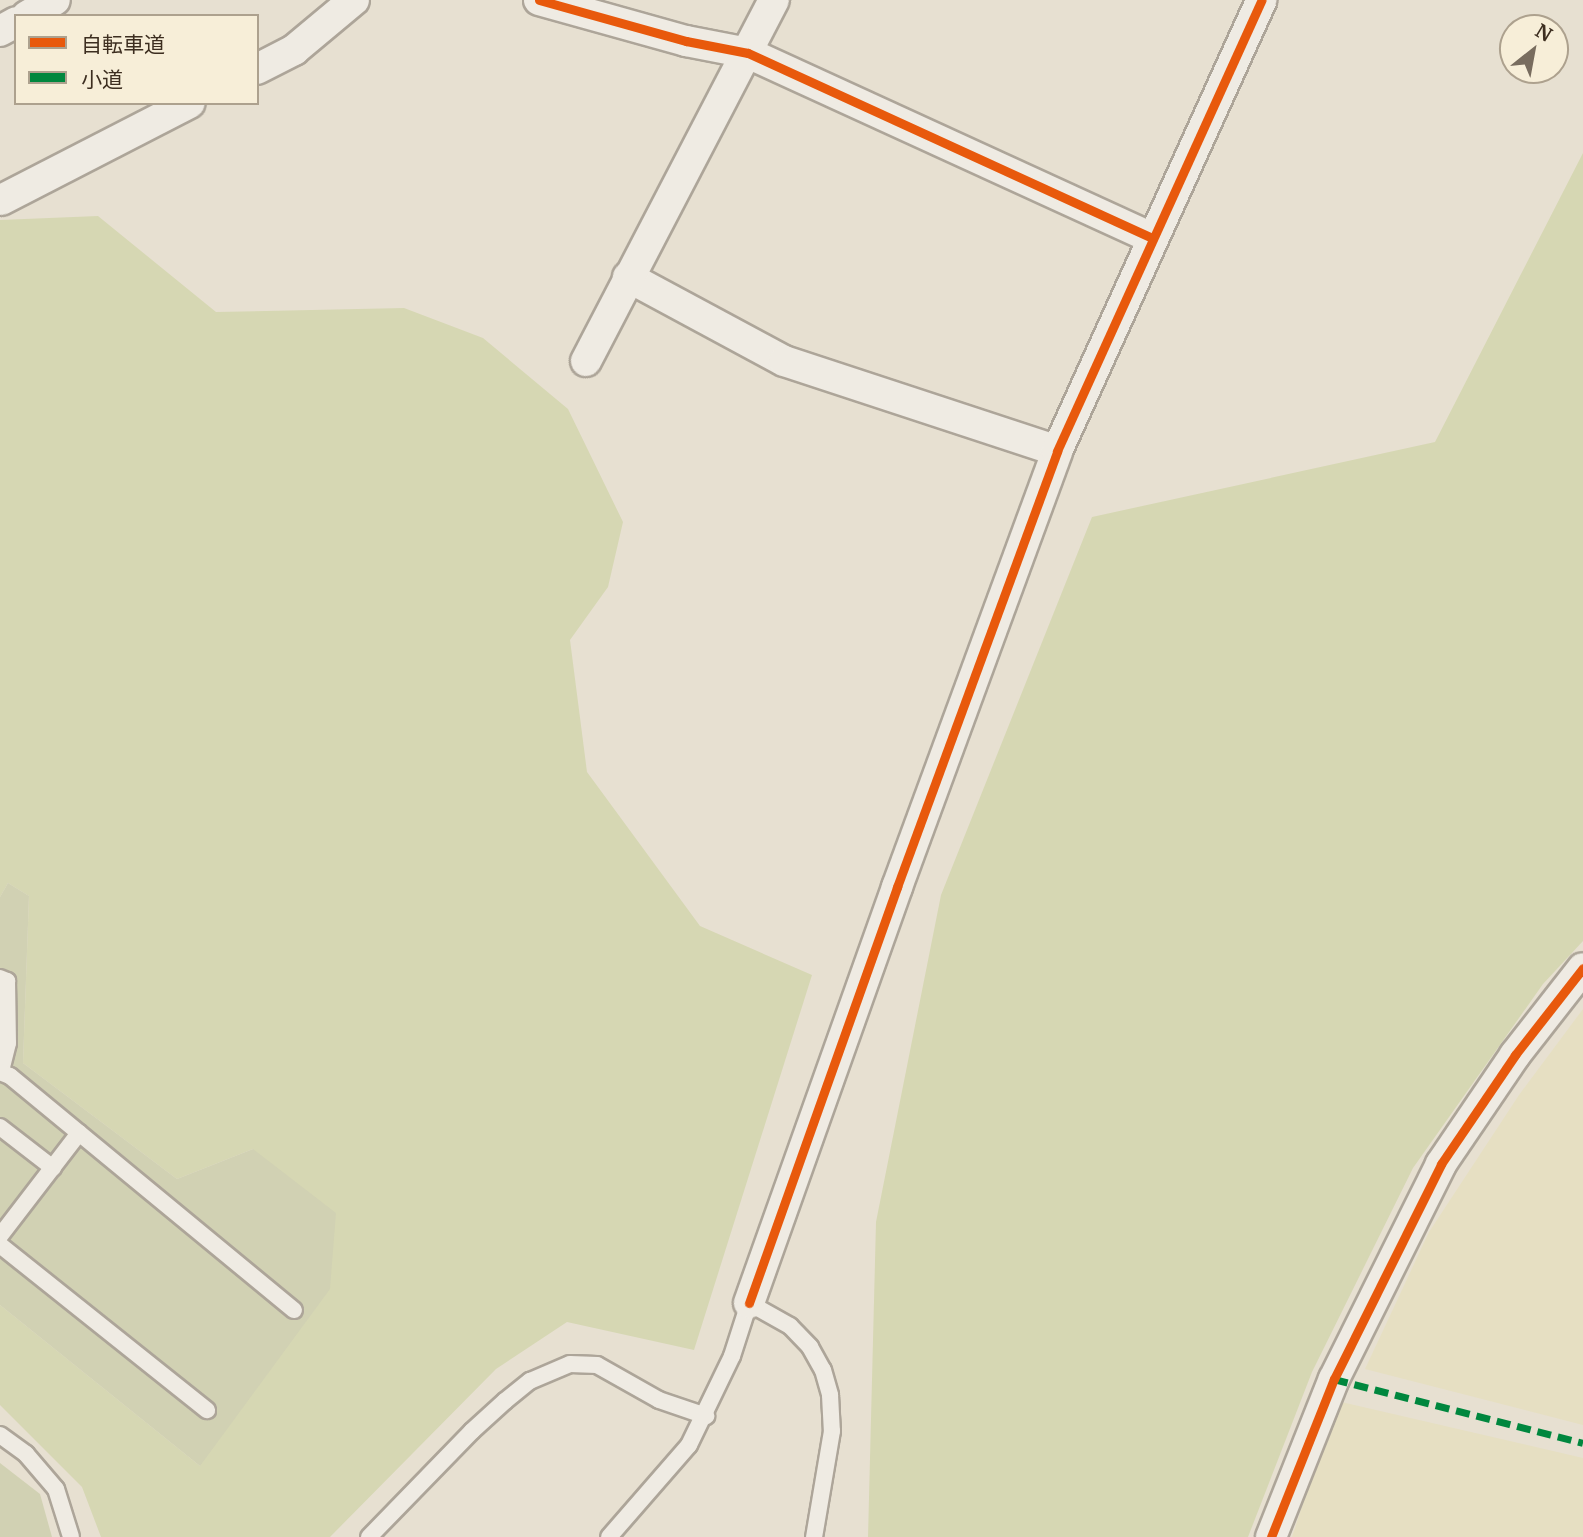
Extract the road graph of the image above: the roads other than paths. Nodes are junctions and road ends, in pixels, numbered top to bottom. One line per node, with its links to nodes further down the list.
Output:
1 (55, 0): 6 (street)
2 (354, 0): 8 (street)
3 (539, 0): 7 (street)
4 (774, 0): 7 (street)
5 (1262, 0): 11 (street)
6 (30, 14)
7 (748, 53): 11 (street); 12 (street)
8 (259, 68)
9 (186, 105): 10 (street)
10 (1, 200)
11 (1152, 238): 14 (street)
12 (628, 277): 13 (street); 14 (street)
13 (586, 361)
14 (1057, 451): 23 (street)
15 (1583, 968): 32 (street)
16 (0, 978): 17 (lane)
17 (0, 1072): 19 (lane)
18 (0, 1126): 20 (lane)
19 (79, 1133): 20 (lane); 24 (lane)
20 (53, 1168): 21 (lane)
21 (0, 1236)
22 (0, 1245): 25 (lane)
23 (749, 1303): 26 (lane); 31 (lane)
24 (294, 1310)
25 (207, 1409)
26 (706, 1416): 29 (lane); 30 (lane)
27 (0, 1436): 28 (lane)
28 (71, 1537)
29 (369, 1537)
30 (609, 1537)
31 (814, 1537)
32 (1271, 1537)

